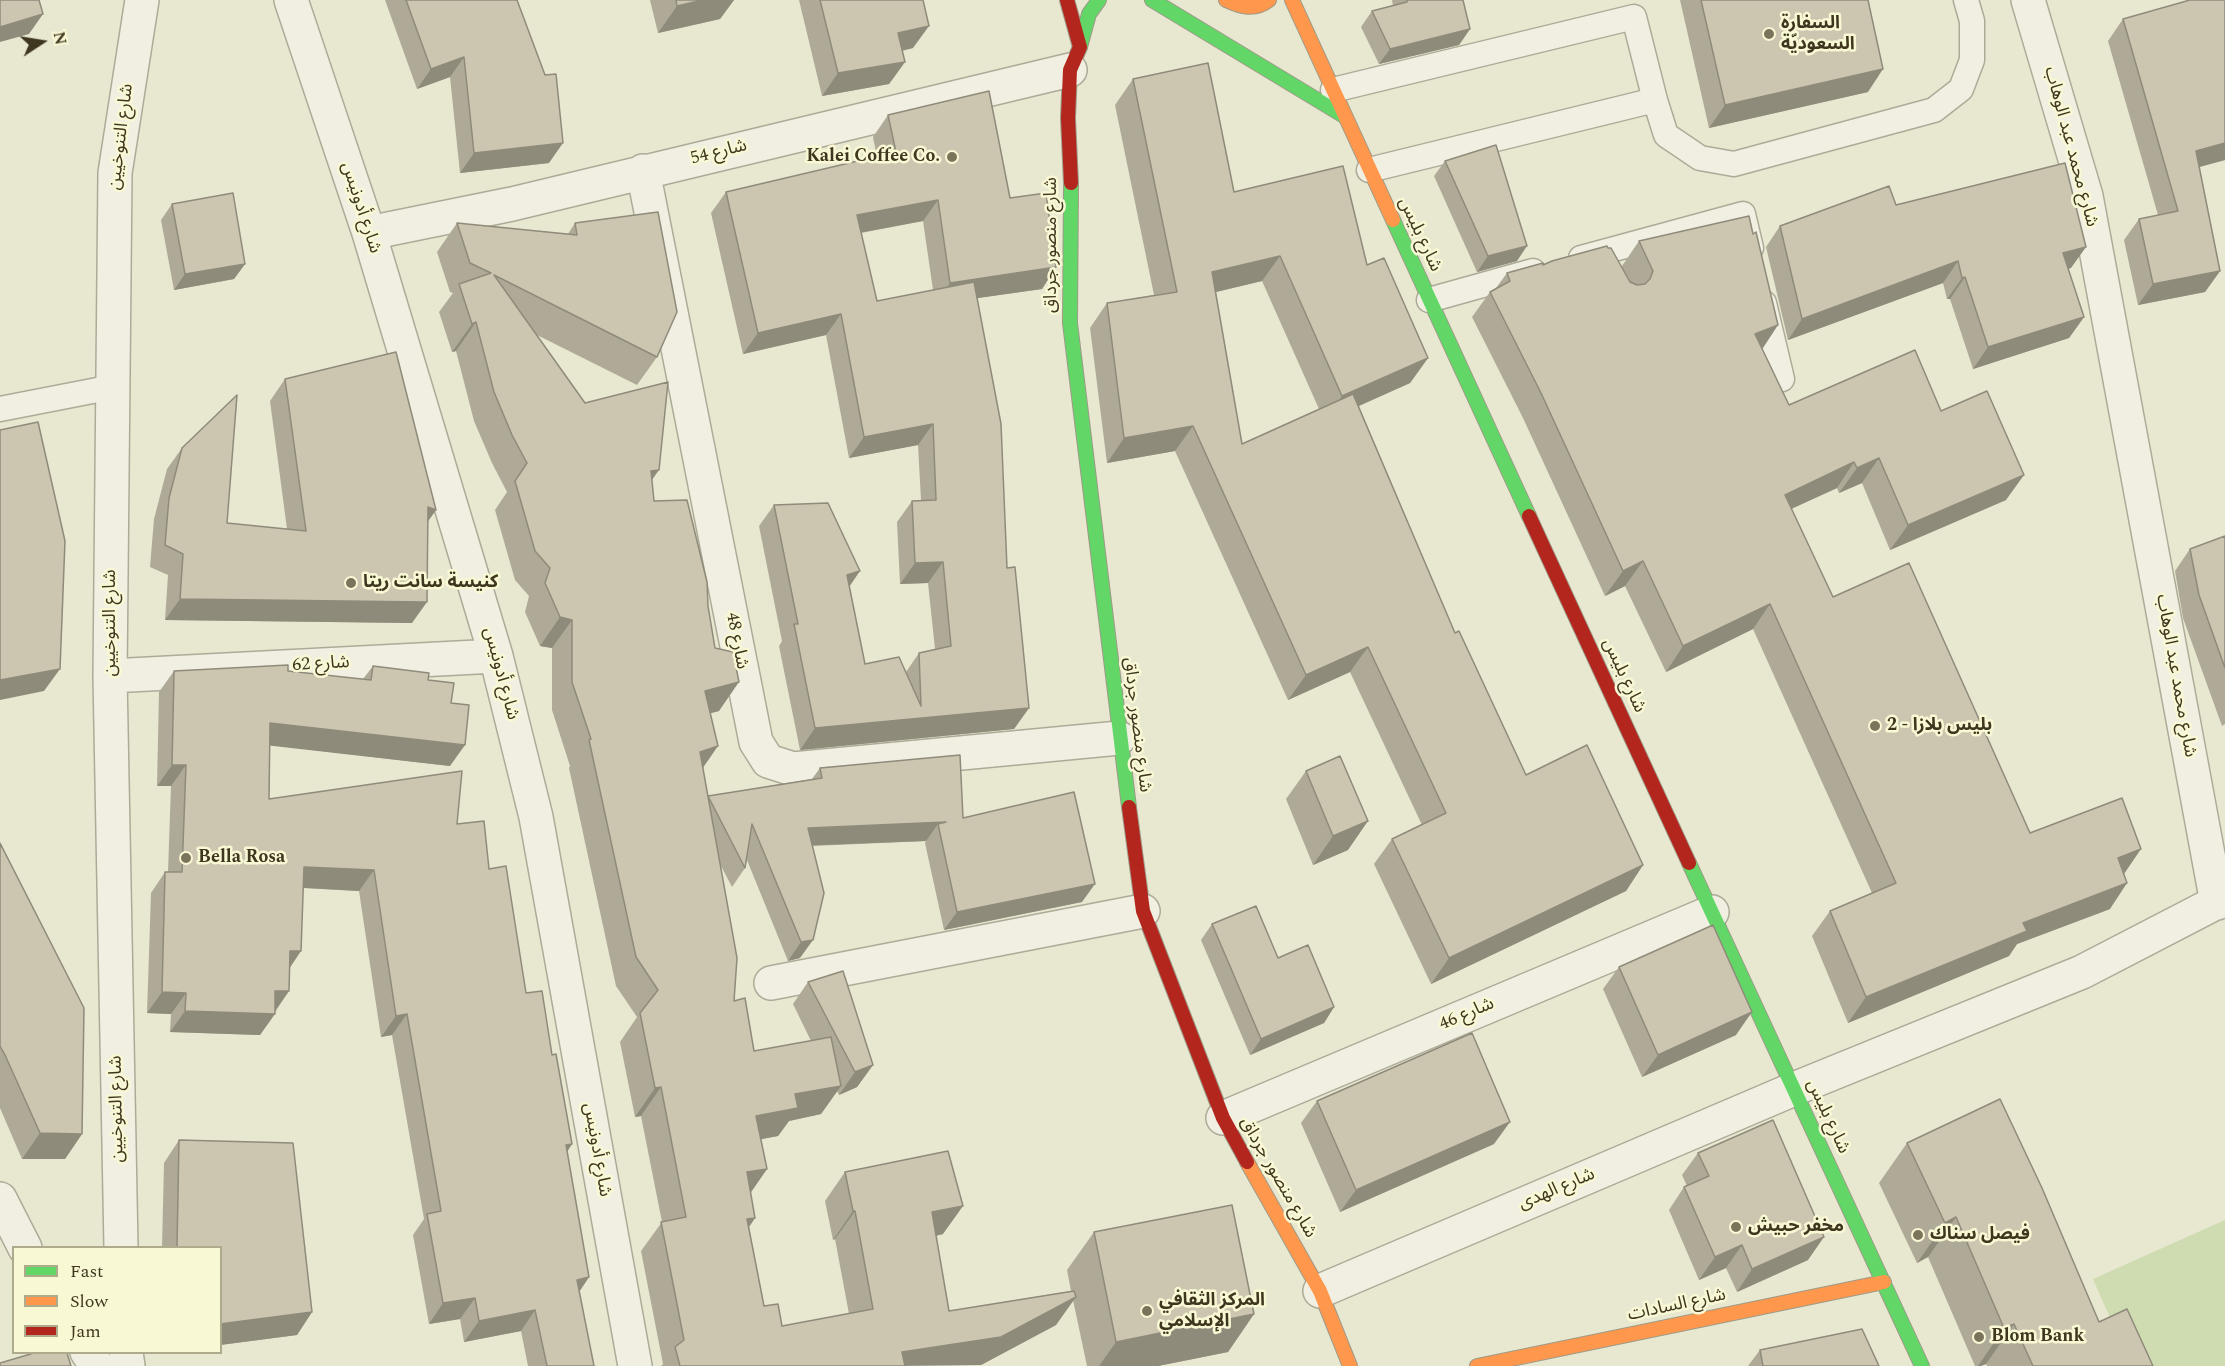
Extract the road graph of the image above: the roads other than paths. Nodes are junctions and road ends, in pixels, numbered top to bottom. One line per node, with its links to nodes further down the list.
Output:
1 (142, 0): 20 (street, شارع التنوخيين)
2 (291, 0): 17 (street, شارع أدونيس)
3 (1066, 0): 11 (street, شارع منصور جرداق)
4 (1099, 0): 11 (street, شارع منصور جرداق)
5 (1152, 0): 14 (street)
6 (1226, 0): 7 (street)
7 (1269, 0)
8 (1292, 0): 12 (street, شارع بليس)
9 (1966, 0): 13 (lane)
10 (2028, 0): 25 (street, شارع محمد عبد الوهاب)
11 (1075, 58): 16 (street, شارع 54); 24 (street, شارع منصور جرداق)
12 (1333, 90): 13 (lane); 14 (street, شارع بليس)
13 (1655, 100): 15 (lane)
14 (1344, 116): 15 (street, شارع بليس)
15 (1369, 170): 18 (street, شارع بليس)
16 (643, 171): 17 (street, شارع 54); 24 (street, شارع 48)
17 (369, 233): 22 (street, شارع أدونيس)
18 (1429, 300): 19 (lane); 27 (street, شارع بليس)
19 (1782, 379)
20 (113, 387): 21 (lane); 23 (street, شارع التنوخيين)
21 (0, 409)
22 (496, 656): 23 (street, شارع 62); 38 (street, شارع أدونيس)
23 (110, 676): 33 (street, شارع التنوخيين)
24 (1119, 738): 26 (street, شارع منصور جرداق)
25 (2221, 901): 29 (street, شارع محمد عبد الوهاب)
26 (1143, 911): 28 (street); 30 (street, شارع منصور جرداق)
27 (1712, 912): 29 (street, شارع بليس); 30 (street, شارع 46)
28 (771, 983)
29 (1794, 1089): 34 (street, شارع بليس); 35 (street, شارع الهدى)
30 (1222, 1119): 35 (street, شارع منصور جرداق)
31 (0, 1199): 32 (street)
32 (24, 1246)
33 (121, 1246)
34 (1884, 1282): 40 (street, شارع السادات); 41 (street, شارع بليس)
35 (1320, 1291): 39 (street, شارع منصور جرداق)
36 (88, 1354): 37 (street)
37 (97, 1366)
38 (635, 1366)
39 (1350, 1366)
40 (1477, 1366)
41 (1922, 1366)

